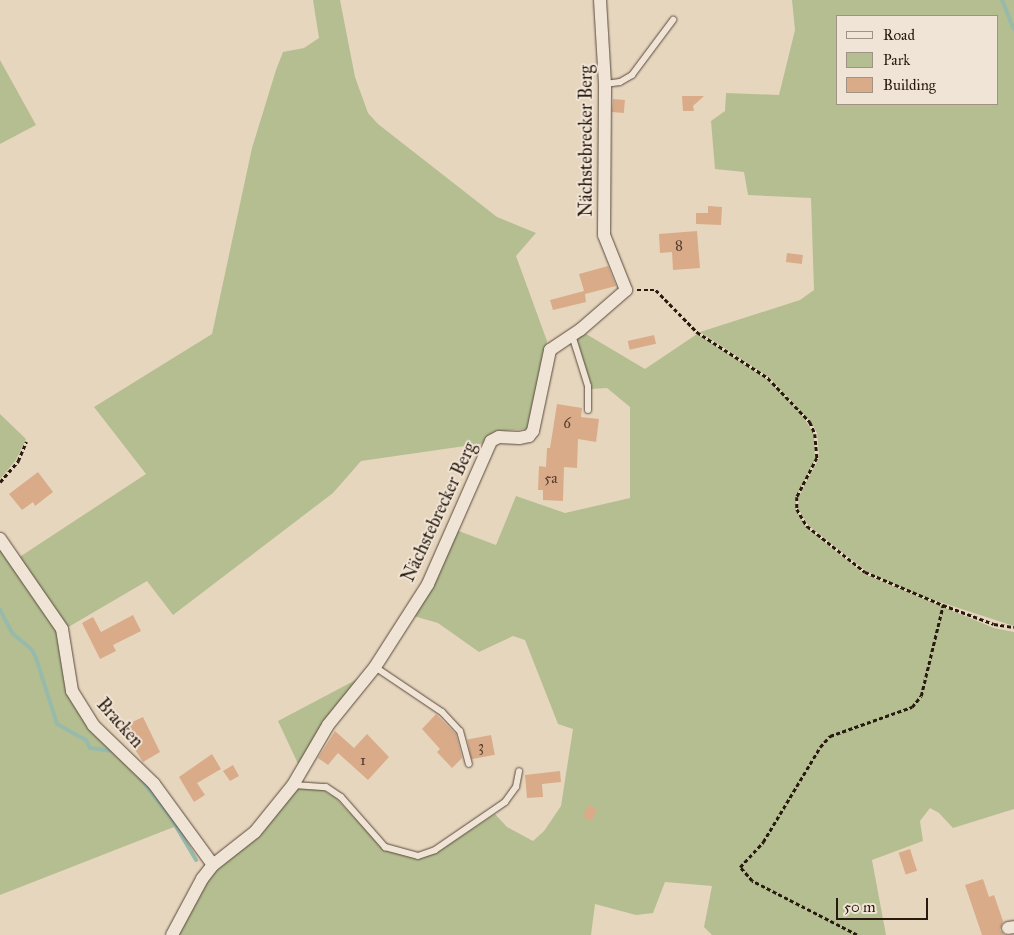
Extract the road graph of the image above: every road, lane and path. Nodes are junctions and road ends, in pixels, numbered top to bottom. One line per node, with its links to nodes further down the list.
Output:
1 (600, 0): 3 (street, Nächstebrecker Berg)
2 (673, 20): 3 (lane)
3 (604, 84): 4 (street, Nächstebrecker Berg)
4 (626, 290): 5 (street, Nächstebrecker Berg); 10 (path)
5 (572, 335): 6 (lane); 12 (street, Nächstebrecker Berg)
6 (588, 410)
7 (26, 442): 8 (path)
8 (0, 482)
9 (0, 539): 16 (street, Bracken)
10 (943, 605): 11 (path); 18 (path)
11 (1014, 628)
12 (375, 667): 13 (lane); 15 (street, Nächstebrecker Berg)
13 (468, 764)
14 (518, 771): 15 (lane)
15 (293, 785): 16 (street, Nächstebrecker Berg)
16 (213, 865): 17 (street)
17 (172, 935)
18 (857, 935)

